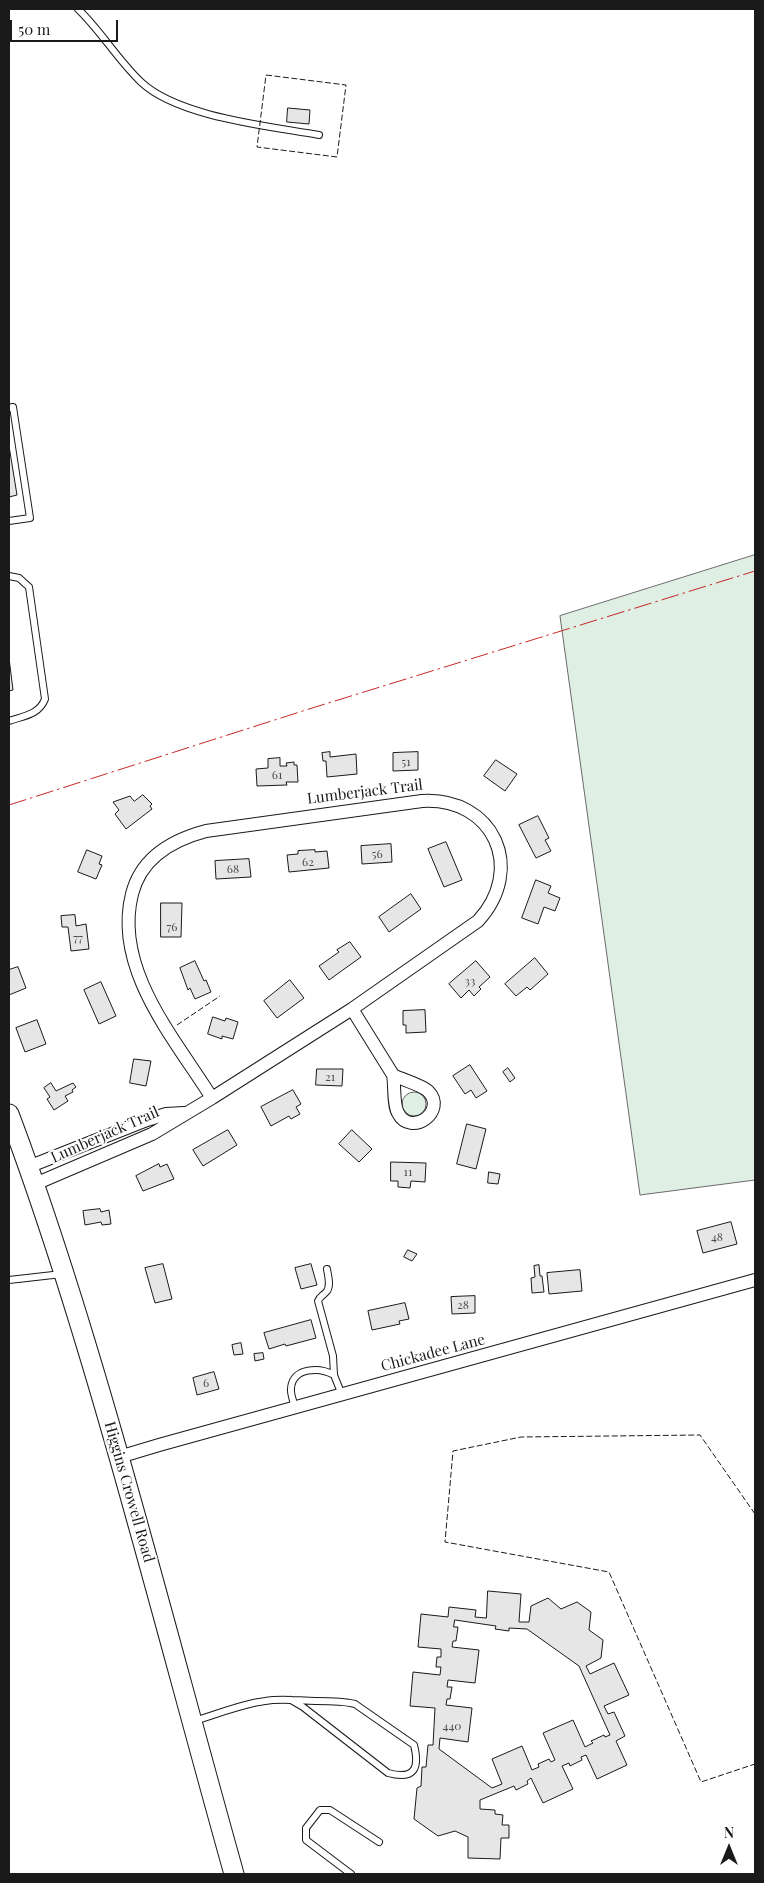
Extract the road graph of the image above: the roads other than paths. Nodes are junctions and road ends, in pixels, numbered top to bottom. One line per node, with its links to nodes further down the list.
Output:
1 (78, 9): 2 (lane)
2 (319, 135)
3 (9, 408): 4 (lane)
4 (9, 521)
5 (9, 576): 6 (lane)
6 (9, 721)
7 (352, 1009): 8 (street); 9 (street, Lumberjack Trail); 9 (street, Lumberjack Trail)
8 (394, 1075)
9 (212, 1098): 10 (street, Lumberjack Trail)
10 (187, 1113): 12 (street, Lumberjack Trail); 13 (street, Lumberjack Trail)
11 (10, 1121): 14 (main road, Higgins Crowell Road)
12 (93, 1141): 13 (street); 14 (street, Lumberjack Trail)
13 (99, 1156): 14 (street, Lumberjack Trail)
14 (31, 1175): 16 (main road, Higgins Crowell Road)
15 (327, 1269): 19 (lane)
16 (65, 1273): 17 (lane); 22 (main road, Higgins Crowell Road)
17 (9, 1280)
18 (755, 1280): 20 (street, Chickadee Lane)
19 (334, 1375): 20 (lane); 21 (lane)
20 (342, 1395): 21 (street, Chickadee Lane)
21 (295, 1408): 22 (street, Chickadee Lane)
22 (119, 1457): 24 (main road, Higgins Crowell Road)
23 (291, 1700): 23 (lane); 24 (lane)
24 (193, 1722): 26 (main road, Higgins Crowell Road)
25 (379, 1842): 27 (lane)
26 (234, 1874)
27 (351, 1874)

